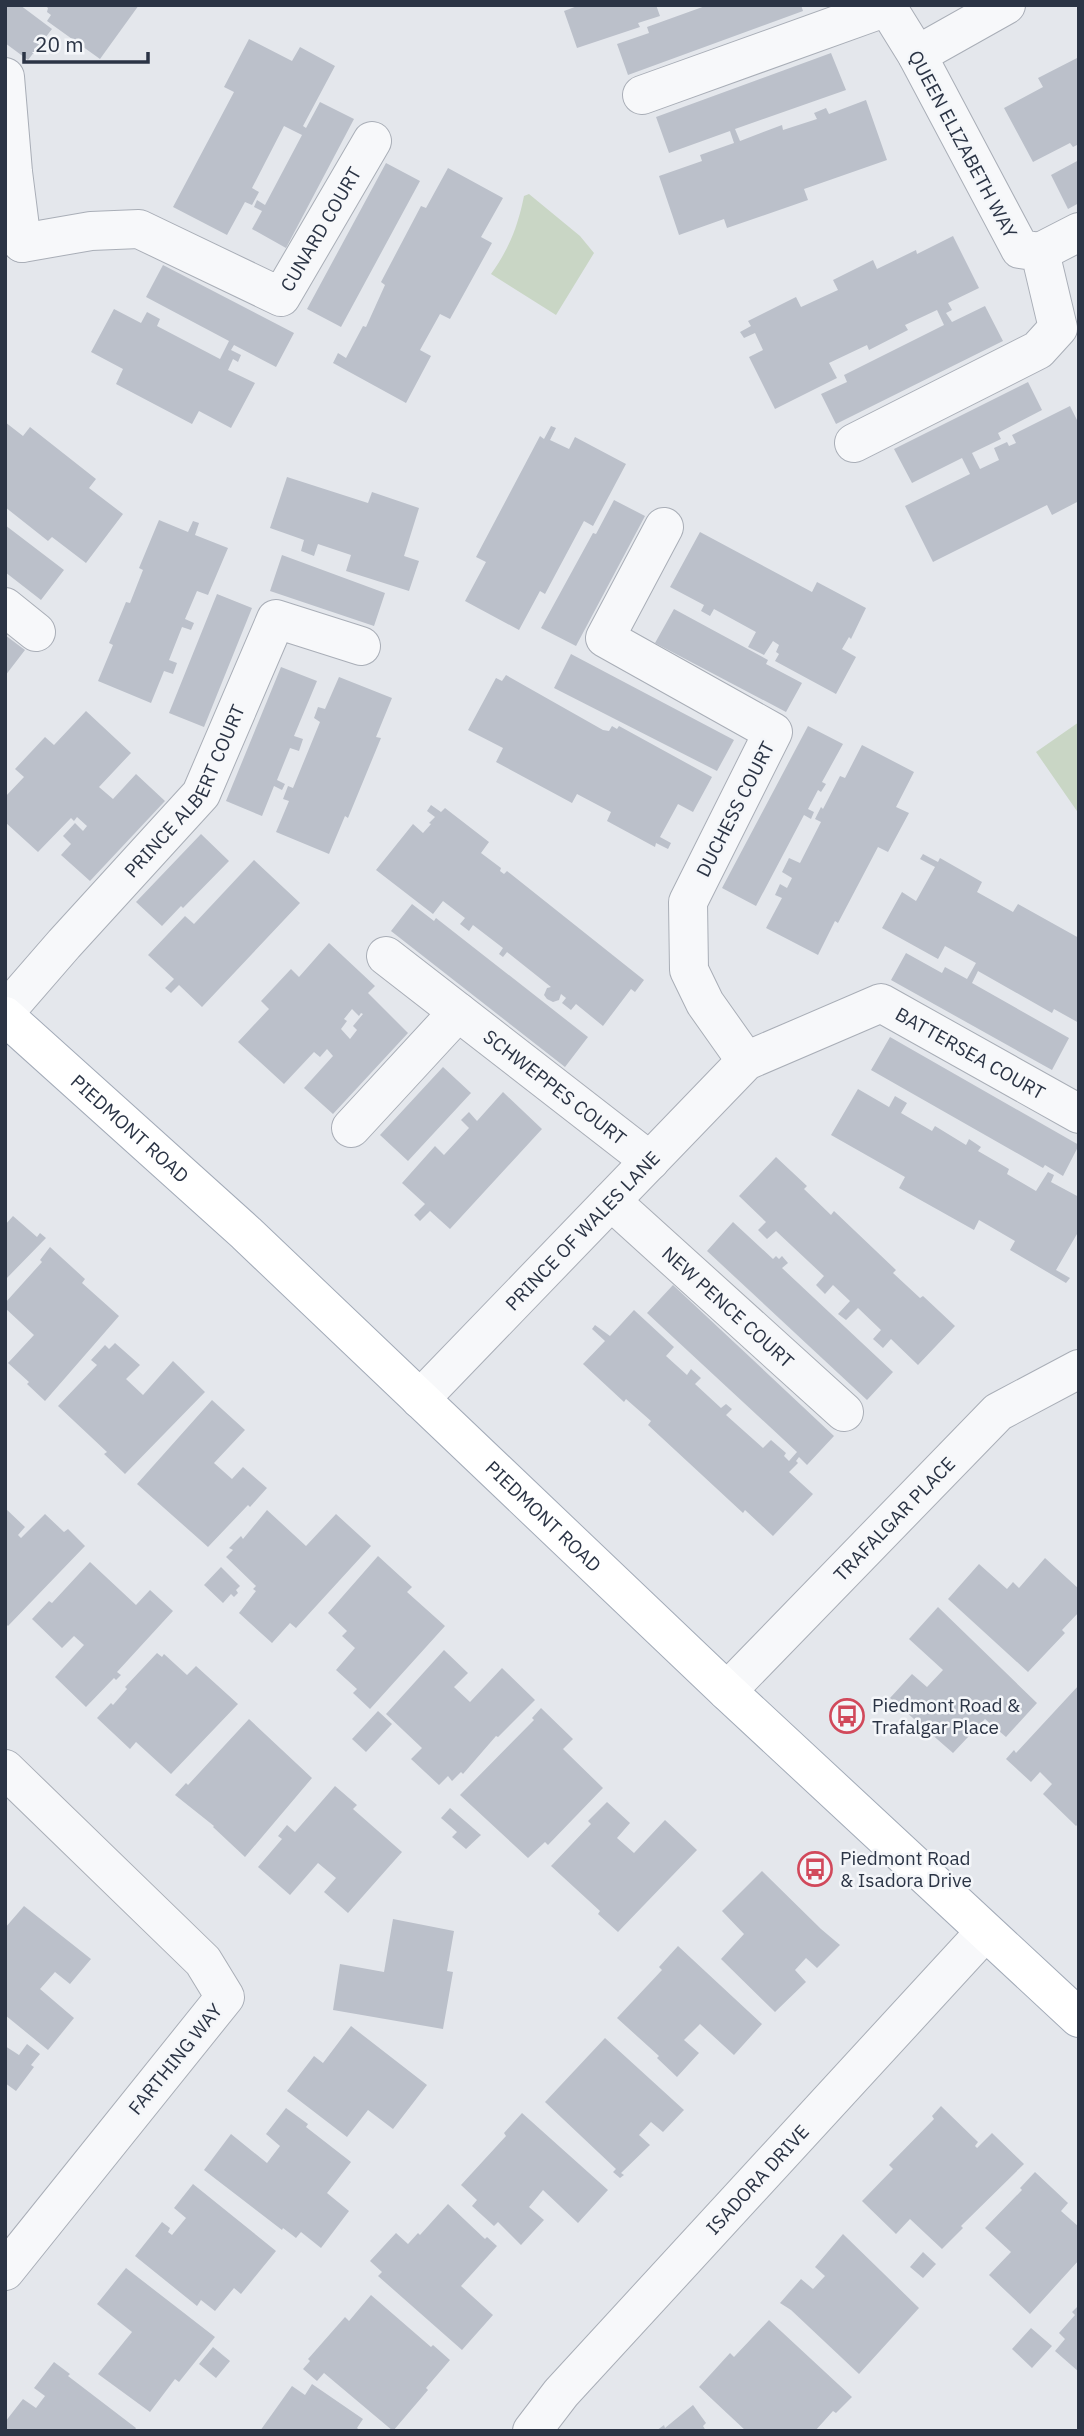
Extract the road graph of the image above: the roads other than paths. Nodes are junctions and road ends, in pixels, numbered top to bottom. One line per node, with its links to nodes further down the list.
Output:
1 (1006, 5): 3 (street)
2 (886, 6): 3 (street, QUEEN ELIZABETH WAY); 5 (street)
3 (917, 55): 9 (street, QUEEN ELIZABETH WAY)
4 (5, 77): 8 (street)
5 (642, 95)
6 (372, 141): 8 (street, CUNARD COURT)
7 (1079, 232): 9 (street)
8 (13, 252)
9 (1040, 252): 10 (street, QUEEN ELIZABETH WAY)
10 (854, 443)
11 (664, 527): 18 (street, DUCHESS COURT)
12 (5, 607): 13 (street)
13 (36, 632)
14 (361, 646): 17 (street, PRINCE ALBERT COURT)
15 (386, 956): 16 (street, SCHWEPPES COURT)
16 (458, 1012): 20 (street); 21 (street, SCHWEPPES COURT)
17 (5, 1014): 24 (main road, PIEDMONT ROAD)
18 (746, 1061): 19 (street, BATTERSEA COURT); 21 (street, PRINCE OF WALES LANE)
19 (1079, 1114)
20 (351, 1128)
21 (650, 1161): 22 (street, PRINCE OF WALES LANE)
22 (611, 1201): 24 (street, PRINCE OF WALES LANE); 25 (street, NEW PENCE COURT)
23 (1079, 1369): 26 (street, TRAFALGAR PLACE)
24 (421, 1399): 26 (main road, PIEDMONT ROAD)
25 (844, 1412)
26 (727, 1691): 28 (main road, PIEDMONT ROAD)
27 (5, 1769): 30 (street, FARTHING WAY)
28 (985, 1932): 29 (main road, PIEDMONT ROAD); 31 (street, ISADORA DRIVE)
29 (1079, 2018)
30 (5, 2271)
31 (532, 2431)

